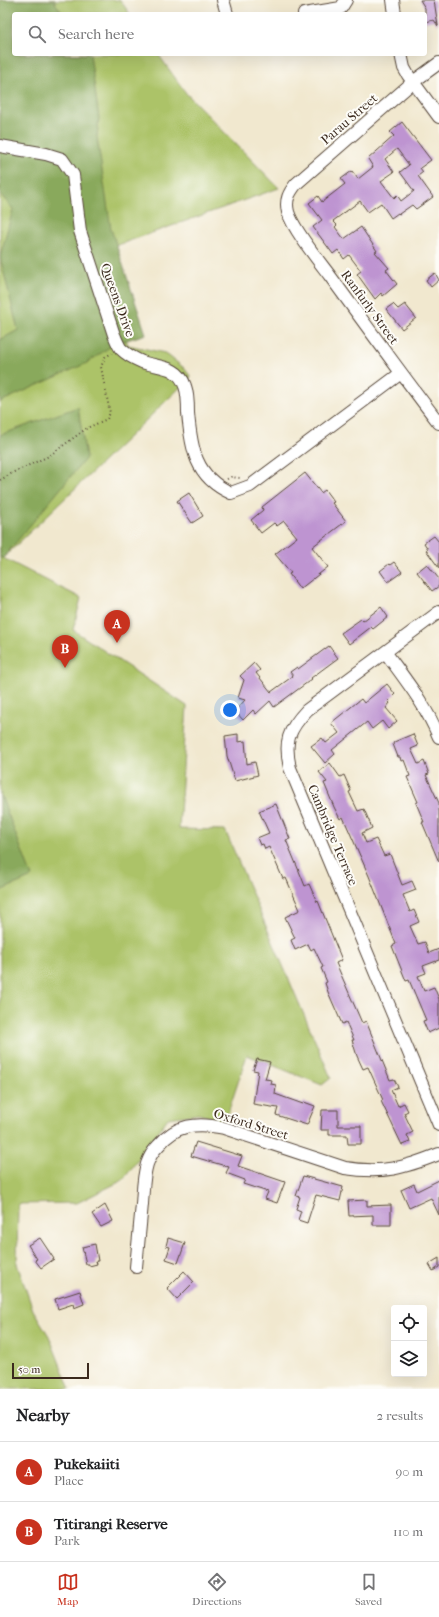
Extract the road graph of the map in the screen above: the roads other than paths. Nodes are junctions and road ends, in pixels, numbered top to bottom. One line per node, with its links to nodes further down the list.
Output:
1 (223, 0): 4 (street)
2 (346, 0): 5 (street)
3 (393, 0): 6 (street)
4 (226, 12)
5 (316, 12)
6 (395, 12)
7 (401, 56): 9 (street)
8 (439, 63): 9 (street, Parau Street)
9 (413, 82): 10 (street); 12 (street, Parau Street)
10 (439, 117)
11 (0, 146): 13 (street, Queens Drive)
12 (287, 203): 13 (street, Ranfurly Street)
13 (401, 374): 14 (street, Ranfurly Street)
14 (439, 423)
15 (439, 612): 16 (street, Cambridge Terrace)
16 (386, 653): 17 (street); 18 (street, Cambridge Terrace)
17 (439, 737)
18 (439, 1125)
19 (439, 1154): 20 (street, Oxford Street)
20 (136, 1268)

